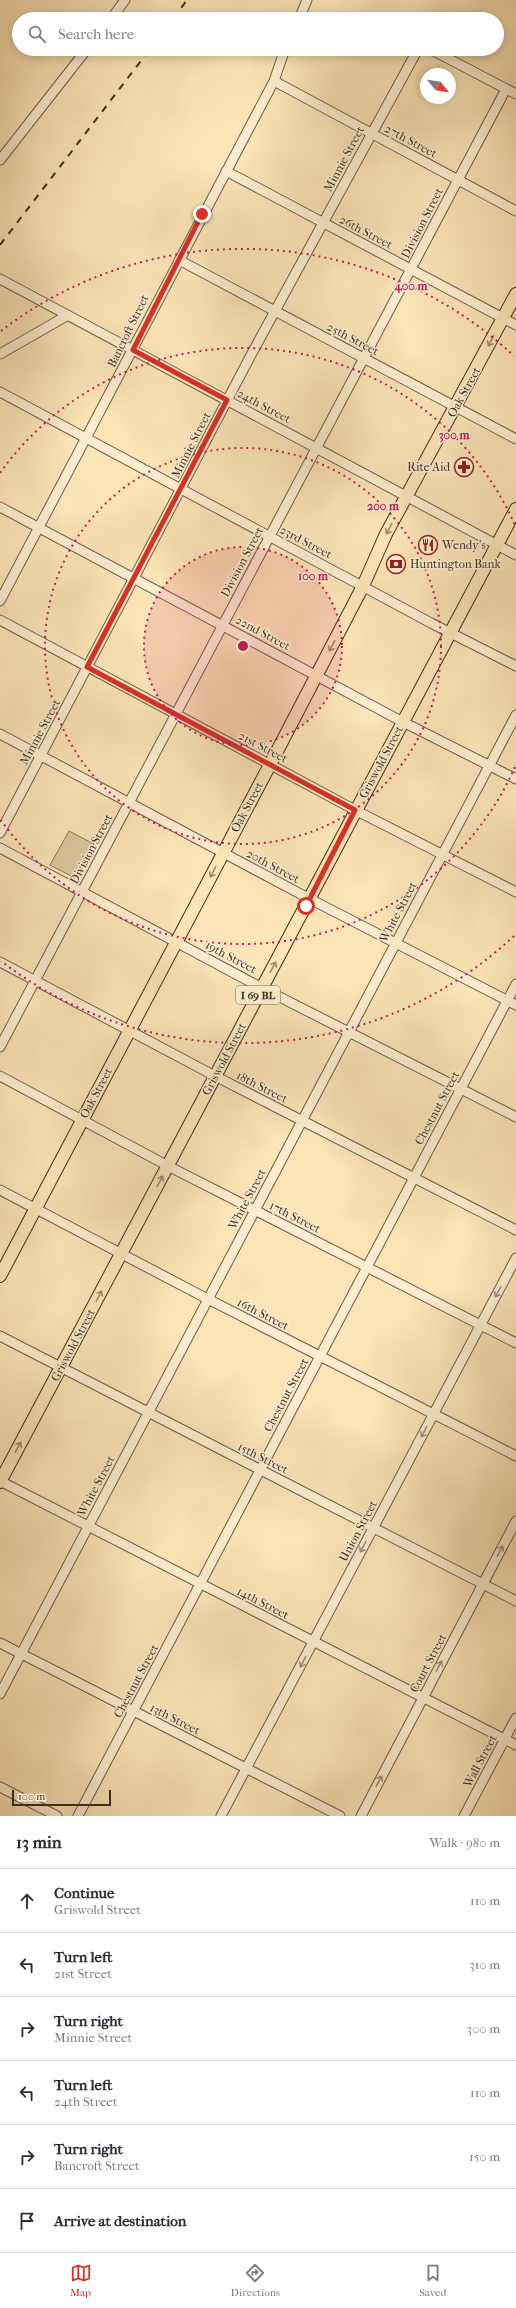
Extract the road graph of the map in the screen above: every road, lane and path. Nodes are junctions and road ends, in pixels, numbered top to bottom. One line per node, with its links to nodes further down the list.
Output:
1 (308, 0): 4 (street)
2 (123, 1): 3 (street)
3 (116, 12)
4 (302, 12)
5 (82, 56): 13 (street)
6 (283, 56): 9 (street, Bancroft Street)
7 (414, 56): 12 (street, Minnie Street)
8 (443, 56): 10 (street)
9 (274, 81): 12 (street, 27th Street); 14 (street, Bancroft Street)
10 (506, 89): 11 (street); 15 (street, Division Street)
11 (516, 94)
12 (371, 134): 15 (street, 27th Street); 17 (street, Minnie Street)
13 (0, 160)
14 (226, 170): 17 (street, 26th Street); 18 (street, Bancroft Street)
15 (458, 180): 16 (street, 27th Street); 19 (street, Division Street)
16 (516, 211)
17 (324, 223): 19 (street, 26th Street); 22 (street, Minnie Street)
18 (179, 260): 22 (street, 25th Street); 26 (street, Bancroft Street)
19 (412, 270): 24 (street, 26th Street); 28 (street, Division Street)
20 (0, 278): 23 (street, 24th Street)
21 (516, 294): 24 (main road, Oak Street)
22 (276, 312): 28 (street, 25th Street); 30 (street, Minnie Street)
23 (68, 315): 26 (street, 24th Street); 27 (street)
24 (503, 318): 25 (street, 26th Street); 31 (main road, Oak Street, one-way to 31)
25 (516, 325)
26 (133, 350): 30 (street, 24th Street); 32 (street, Bancroft Street)
27 (0, 354)
28 (364, 359): 31 (street, 25th Street); 34 (street, Division Street)
29 (0, 392): 32 (street, 23rd Street)
30 (227, 400): 34 (street, 24th Street); 35 (street, Minnie Street)
31 (456, 407): 33 (street, 25th Street); 36 (main road, Oak Street)
32 (86, 438): 35 (street, 23rd Street); 39 (street, Bancroft Street)
33 (516, 439)
34 (316, 447): 36 (street, 24th Street); 40 (street, Division Street)
35 (181, 489): 40 (street, 23rd Street); 43 (street, Minnie Street)
36 (407, 496): 41 (street, 24th Street); 44 (main road, Oak Street, one-way to 44)
37 (0, 507): 39 (street, 22nd Street)
38 (516, 509): 41 (main road, Griswold Street / I 69 BL)
39 (39, 527): 43 (street, 22nd Street); 45 (street, Bancroft Street)
40 (270, 536): 44 (street, 23rd Street); 47 (street, Division Street)
41 (496, 545): 42 (street, 24th Street); 48 (main road, Griswold Street / I 69 BL)
42 (516, 555)
43 (134, 578): 47 (street, 22nd Street); 50 (street, Minnie Street)
44 (363, 586): 48 (street, 23rd Street); 51 (main road, Oak Street, one-way to 51)
45 (0, 601)
46 (0, 620): 50 (street, 21st Street)
47 (223, 625): 51 (street, 22nd Street); 52 (street, Division Street)
48 (450, 633): 49 (street, 23rd Street); 54 (main road, Griswold Street / I 69 BL)
49 (516, 666)
50 (87, 667): 52 (street, 21st Street); 56 (street, Minnie Street)
51 (316, 675): 54 (street, 22nd Street); 57 (main road, Oak Street)
52 (176, 714): 57 (street, 21st Street); 60 (street, Division Street)
53 (516, 715): 58 (street, White Street)
54 (403, 722): 58 (street, 22nd Street); 61 (main road, Griswold Street / I 69 BL)
55 (0, 734): 56 (street, 20th Street)
56 (41, 756): 60 (street, 20th Street); 62 (street, Minnie Street)
57 (270, 764): 61 (street, 21st Street); 64 (main road, Oak Street)
58 (489, 766): 59 (street, 22nd Street); 65 (street, White Street)
59 (516, 779)
60 (129, 803): 64 (street, 20th Street); 66 (street, Division Street)
61 (355, 810): 65 (street, 21st Street); 68 (main road, Griswold Street / I 69 BL)
62 (0, 833)
63 (0, 848): 66 (street, 19th Street)
64 (223, 853): 68 (street, 20th Street); 69 (main road, Oak Street, one-way to 69)
65 (442, 855): 67 (street, 21st Street); 70 (street, White Street)
66 (82, 892): 69 (street, 19th Street); 72 (street, Division Street)
67 (516, 892)
68 (310, 899): 70 (street, 20th Street); 74 (main road, Griswold Street / I 69 BL, one-way to 68)
69 (175, 942): 74 (street, 19th Street); 77 (main road, Oak Street)
70 (396, 944): 75 (street, 20th Street); 78 (street, White Street)
71 (0, 962): 72 (street, 18th Street)
72 (35, 980): 77 (street, 18th Street); 79 (street, Division Street)
73 (516, 984): 75 (street, Chestnut Street)
74 (262, 988): 78 (street, 19th Street); 81 (main road, Griswold Street / I 69 BL)
75 (507, 1001): 76 (street, 20th Street); 82 (street, Chestnut Street)
76 (516, 1005)
77 (129, 1031): 81 (street, 18th Street); 84 (main road, Oak Street)
78 (348, 1031): 82 (street, 19th Street); 85 (street, White Street)
79 (0, 1048)
80 (0, 1076): 84 (street, 17th Street)
81 (215, 1076): 85 (street, 18th Street); 86 (main road, Griswold Street / I 69 BL)
82 (460, 1089): 83 (street, 19th Street); 87 (street, Chestnut Street)
83 (516, 1117)
84 (82, 1120): 86 (street, 17th Street); 89 (main road, Oak Street)
85 (301, 1121): 87 (street, 18th Street); 90 (street, White Street)
86 (168, 1166): 90 (street, 17th Street); 92 (main road, Griswold Street / I 69 BL, one-way to 86)
87 (414, 1178): 91 (street, 18th Street); 94 (street, Chestnut Street)
88 (0, 1190): 89 (street, 16th Street)
89 (35, 1208): 92 (street, 16th Street); 95 (main road, Oak Street)
90 (255, 1209): 94 (street, 17th Street); 96 (street, White Street)
91 (516, 1230)
92 (121, 1254): 96 (street, 16th Street); 101 (main road, Griswold Street / I 69 BL, one-way to 92)
93 (516, 1258): 97 (street, Union Street, one-way to 97)
94 (367, 1267): 97 (street, 17th Street); 100 (street, Chestnut Street)
95 (0, 1276)
96 (207, 1299): 100 (street, 16th Street); 102 (street, White Street)
97 (480, 1325): 99 (street, 17th Street); 103 (street, Union Street)
98 (0, 1336): 101 (street, 15th Street)
99 (516, 1343)
100 (320, 1356): 103 (street, 16th Street); 105 (street, Chestnut Street)
101 (60, 1369): 102 (street, 15th Street); 106 (main road, Griswold Street / I 69 BL, one-way to 101)
102 (148, 1413): 105 (street, 15th Street); 108 (street, White Street)
103 (434, 1414): 104 (street, 16th Street); 109 (street, Union Street, one-way to 109)
104 (516, 1456)
105 (260, 1470): 109 (street, 15th Street); 110 (street, Chestnut Street)
106 (0, 1482): 108 (street, 14th Street)
107 (516, 1521): 111 (street, Court Street, one-way to 107)
108 (88, 1527): 110 (street, 14th Street); 115 (street, White Street)
109 (374, 1528): 111 (street, 15th Street); 113 (street, Union Street, one-way to 113)
110 (201, 1584): 113 (street, 14th Street); 118 (street, Chestnut Street)
111 (483, 1584): 112 (street, 15th Street); 117 (street, Court Street, one-way to 111)
112 (516, 1601)
113 (314, 1641): 117 (street, 14th Street); 122 (street, Union Street, one-way to 122)
114 (0, 1643): 115 (street, 13th Street)
115 (21, 1654): 116 (street, White Street); 118 (street, 13th Street)
116 (0, 1694)
117 (423, 1698): 120 (street, 14th Street); 128 (street, Court Street, one-way to 117)
118 (134, 1711): 122 (street, 13th Street); 125 (street, Chestnut Street)
119 (516, 1718): 120 (street, Wall Street)
120 (504, 1740): 121 (street, 14th Street); 129 (street, Wall Street)
121 (516, 1745)
122 (246, 1768): 126 (street, Union Street); 127 (street, 13th Street)
123 (0, 1786): 124 (street)
124 (57, 1816)
125 (78, 1816)
126 (221, 1816)
127 (340, 1816)
128 (361, 1816)
129 (464, 1816)

